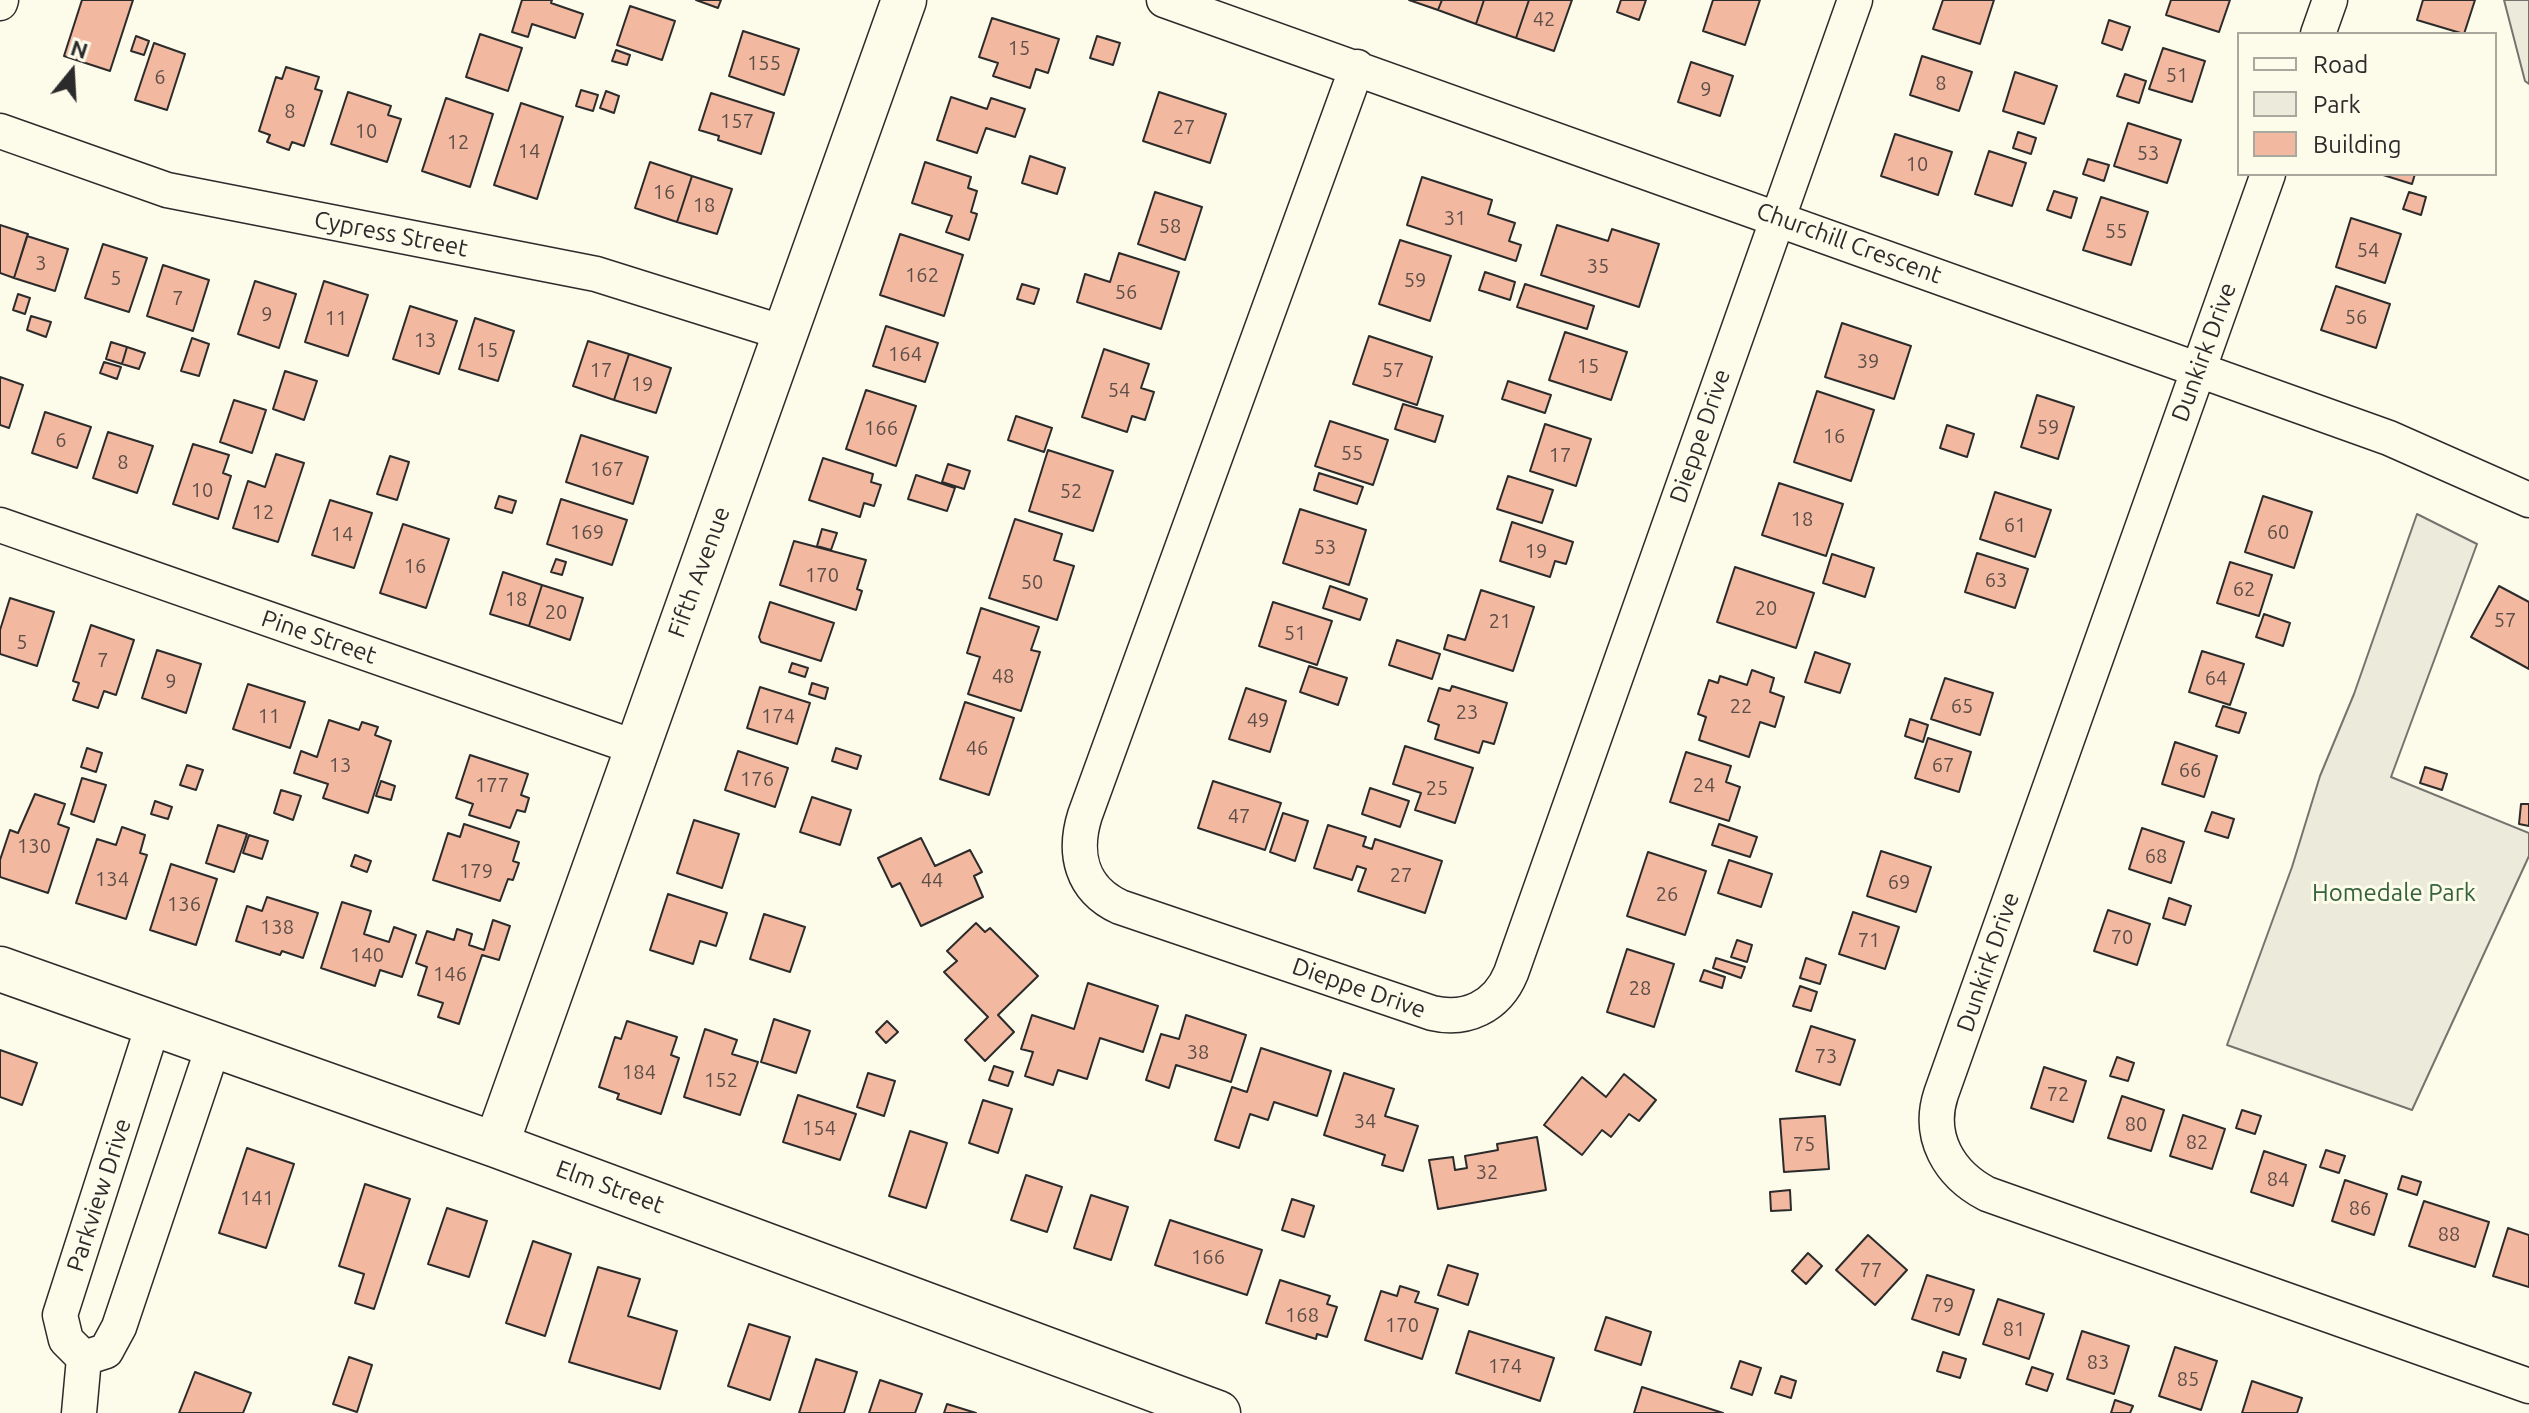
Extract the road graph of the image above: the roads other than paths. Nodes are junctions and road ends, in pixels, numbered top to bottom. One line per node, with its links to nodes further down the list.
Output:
1 (904, 0): 10 (main road, Fifth Avenue)
2 (1164, 0): 6 (street, Churchill Crescent)
3 (1855, 0): 9 (street, Dieppe Drive)
4 (2330, 0): 5 (street)
5 (2319, 32)
6 (1357, 67): 9 (street, Churchill Crescent); 9 (street, Dieppe Drive)
7 (0, 131): 10 (street, Cypress Street)
8 (2267, 176): 11 (street, Dunkirk Drive)
9 (1778, 217): 11 (street, Churchill Crescent)
10 (784, 333): 14 (main road, Fifth Avenue)
11 (2198, 369): 12 (street, Churchill Crescent); 20 (street, Dunkirk Drive)
12 (2529, 500)
13 (0, 525): 14 (street, Pine Street)
14 (637, 748): 18 (main road, Fifth Avenue)
15 (0, 969): 16 (main road, Elm Street)
16 (153, 1025): 17 (main road, Elm Street); 19 (street, Parkview Drive)
17 (213, 1047): 18 (main road, Elm Street); 19 (street)
18 (496, 1145): 22 (main road, Elm Street)
19 (84, 1358): 21 (street)
20 (2529, 1386)
21 (79, 1413)
22 (1218, 1413)

